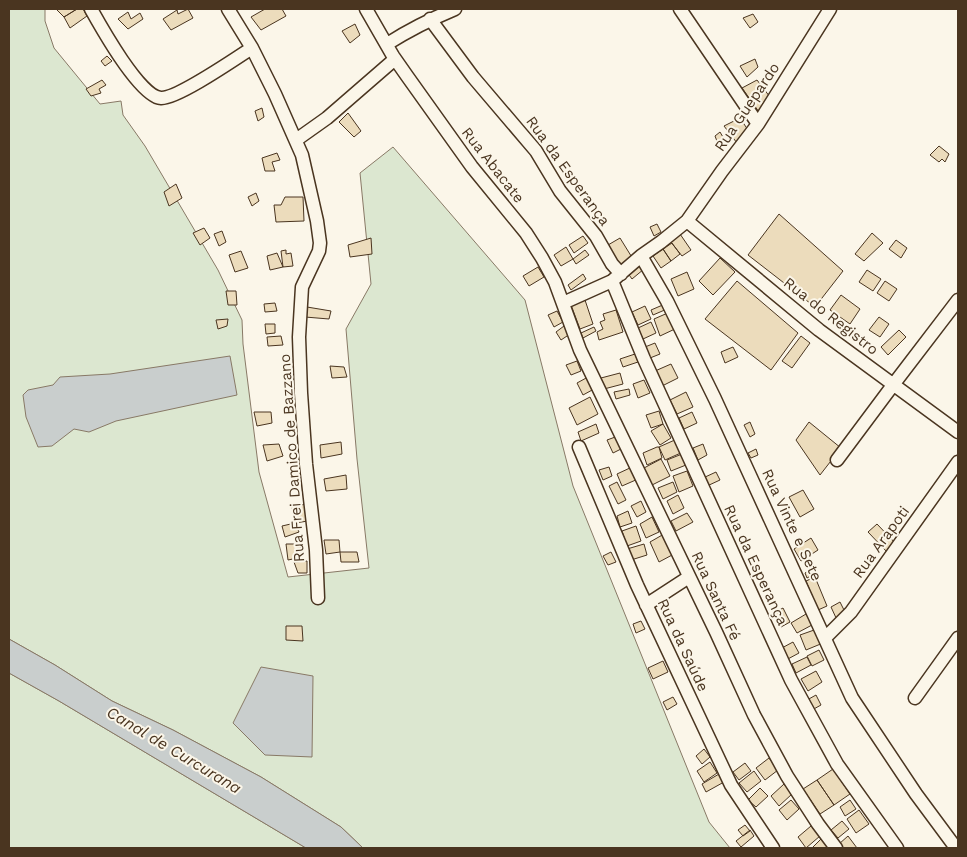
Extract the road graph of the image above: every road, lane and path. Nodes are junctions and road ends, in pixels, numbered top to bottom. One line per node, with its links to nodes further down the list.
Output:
1 (91, 9): 9 (street)
2 (228, 9): 9 (street, Rua Frei Damico de Bazzano)
3 (366, 9): 8 (street, Rua Abacate)
4 (454, 9): 7 (street)
5 (680, 9): 11 (street)
6 (826, 11): 11 (street, Rua Guepardo)
7 (430, 19): 8 (street); 15 (street, Rua da Esperança)
8 (387, 44): 10 (street, Rua Abacate)
9 (252, 48): 12 (street, Rua Frei Damico de Bazzano)
10 (395, 58): 12 (street); 17 (street, Rua Abacate)
11 (758, 124): 13 (street, Rua Guepardo)
12 (296, 140): 25 (street, Rua Frei Damico de Bazzano)
13 (687, 221): 14 (street); 19 (street, Rua do Registro)
14 (642, 256): 15 (street); 27 (street, Rua Vinte e Sete)
15 (617, 278): 17 (street); 32 (street, Rua da Esperança)
16 (958, 300): 19 (street)
17 (563, 303): 18 (street, Rua Abacate)
18 (580, 350): 24 (street, Rua Santa Fé)
19 (893, 385): 20 (street, Rua do Registro); 22 (street)
20 (958, 432)
21 (579, 447): 26 (street, Rua da Saúde)
22 (838, 460)
23 (958, 462): 27 (street, Rua Arapoti)
24 (689, 577): 26 (street); 31 (street, Rua Santa Fé)
25 (318, 598)
26 (646, 604): 30 (street, Rua da Saúde)
27 (826, 637): 33 (street, Rua Vinte e Sete)
28 (958, 638): 29 (street)
29 (915, 698)
30 (773, 848)
31 (836, 848)
32 (897, 848)
33 (956, 848)

